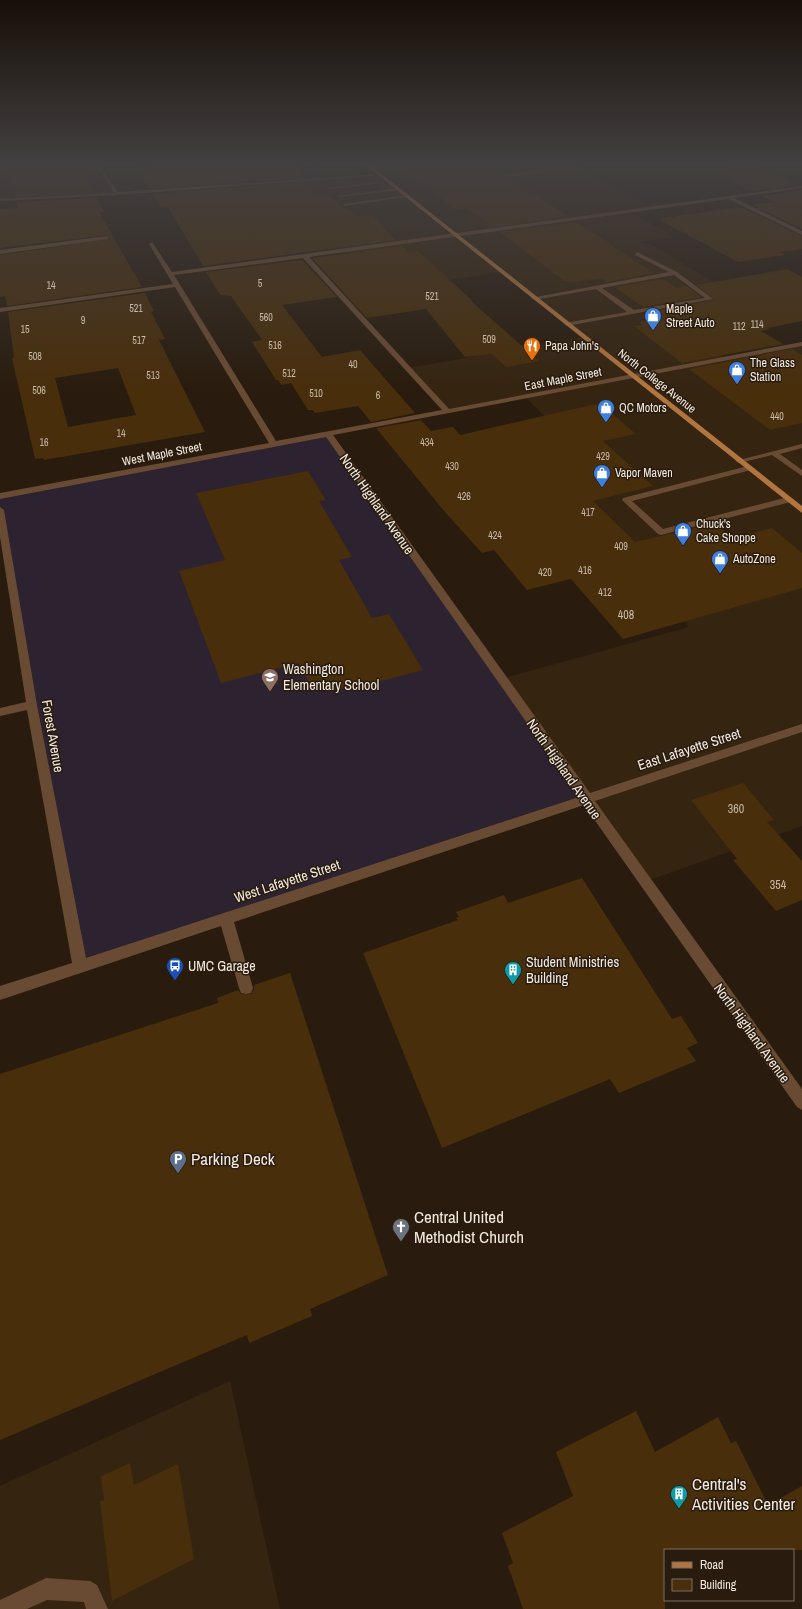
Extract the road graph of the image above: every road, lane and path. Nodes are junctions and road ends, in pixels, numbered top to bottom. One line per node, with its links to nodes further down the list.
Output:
1 (99, 239): 5 (street)
2 (427, 239): 7 (street)
3 (461, 239): 12 (main road, North College Avenue)
4 (152, 244): 9 (street)
5 (0, 252)
6 (637, 254): 8 (street)
7 (305, 256): 9 (street); 18 (street)
8 (675, 273): 11 (street); 14 (street)
9 (172, 274): 10 (street)
10 (178, 284): 13 (street); 20 (street)
11 (597, 287): 12 (street); 14 (street)
12 (534, 298): 15 (main road, North College Avenue)
13 (0, 310)
14 (634, 312): 15 (street)
15 (567, 324): 17 (main road, North College Avenue)
16 (802, 344): 17 (street, East Maple Street)
17 (633, 377): 18 (street, East Maple Street); 23 (main road, North College Avenue)
18 (448, 412): 19 (street, East Maple Street)
19 (328, 434): 20 (street, West Maple Street); 33 (street, North Highland Avenue)
20 (274, 444): 26 (street, West Maple Street)
21 (802, 446): 22 (street)
22 (774, 453): 23 (street); 25 (street)
23 (739, 461): 24 (main road, North College Avenue)
24 (748, 468): 27 (main road, North College Avenue); 27 (street)
25 (802, 474)
26 (0, 496)
27 (788, 500): 29 (main road, North College Avenue)
28 (0, 510): 30 (street, Forest Avenue)
29 (802, 510)
30 (32, 705): 31 (street); 35 (street, Forest Avenue)
31 (0, 712)
32 (802, 728): 33 (street, East Lafayette Street)
33 (585, 799): 34 (street, West Lafayette Street); 38 (street, North Highland Avenue)
34 (226, 918): 35 (street, West Lafayette Street); 36 (street)
35 (80, 966): 37 (street, West Lafayette Street)
36 (246, 988)
37 (0, 993)
38 (802, 1102)
39 (93, 1601): 40 (street)
40 (4, 1609)

